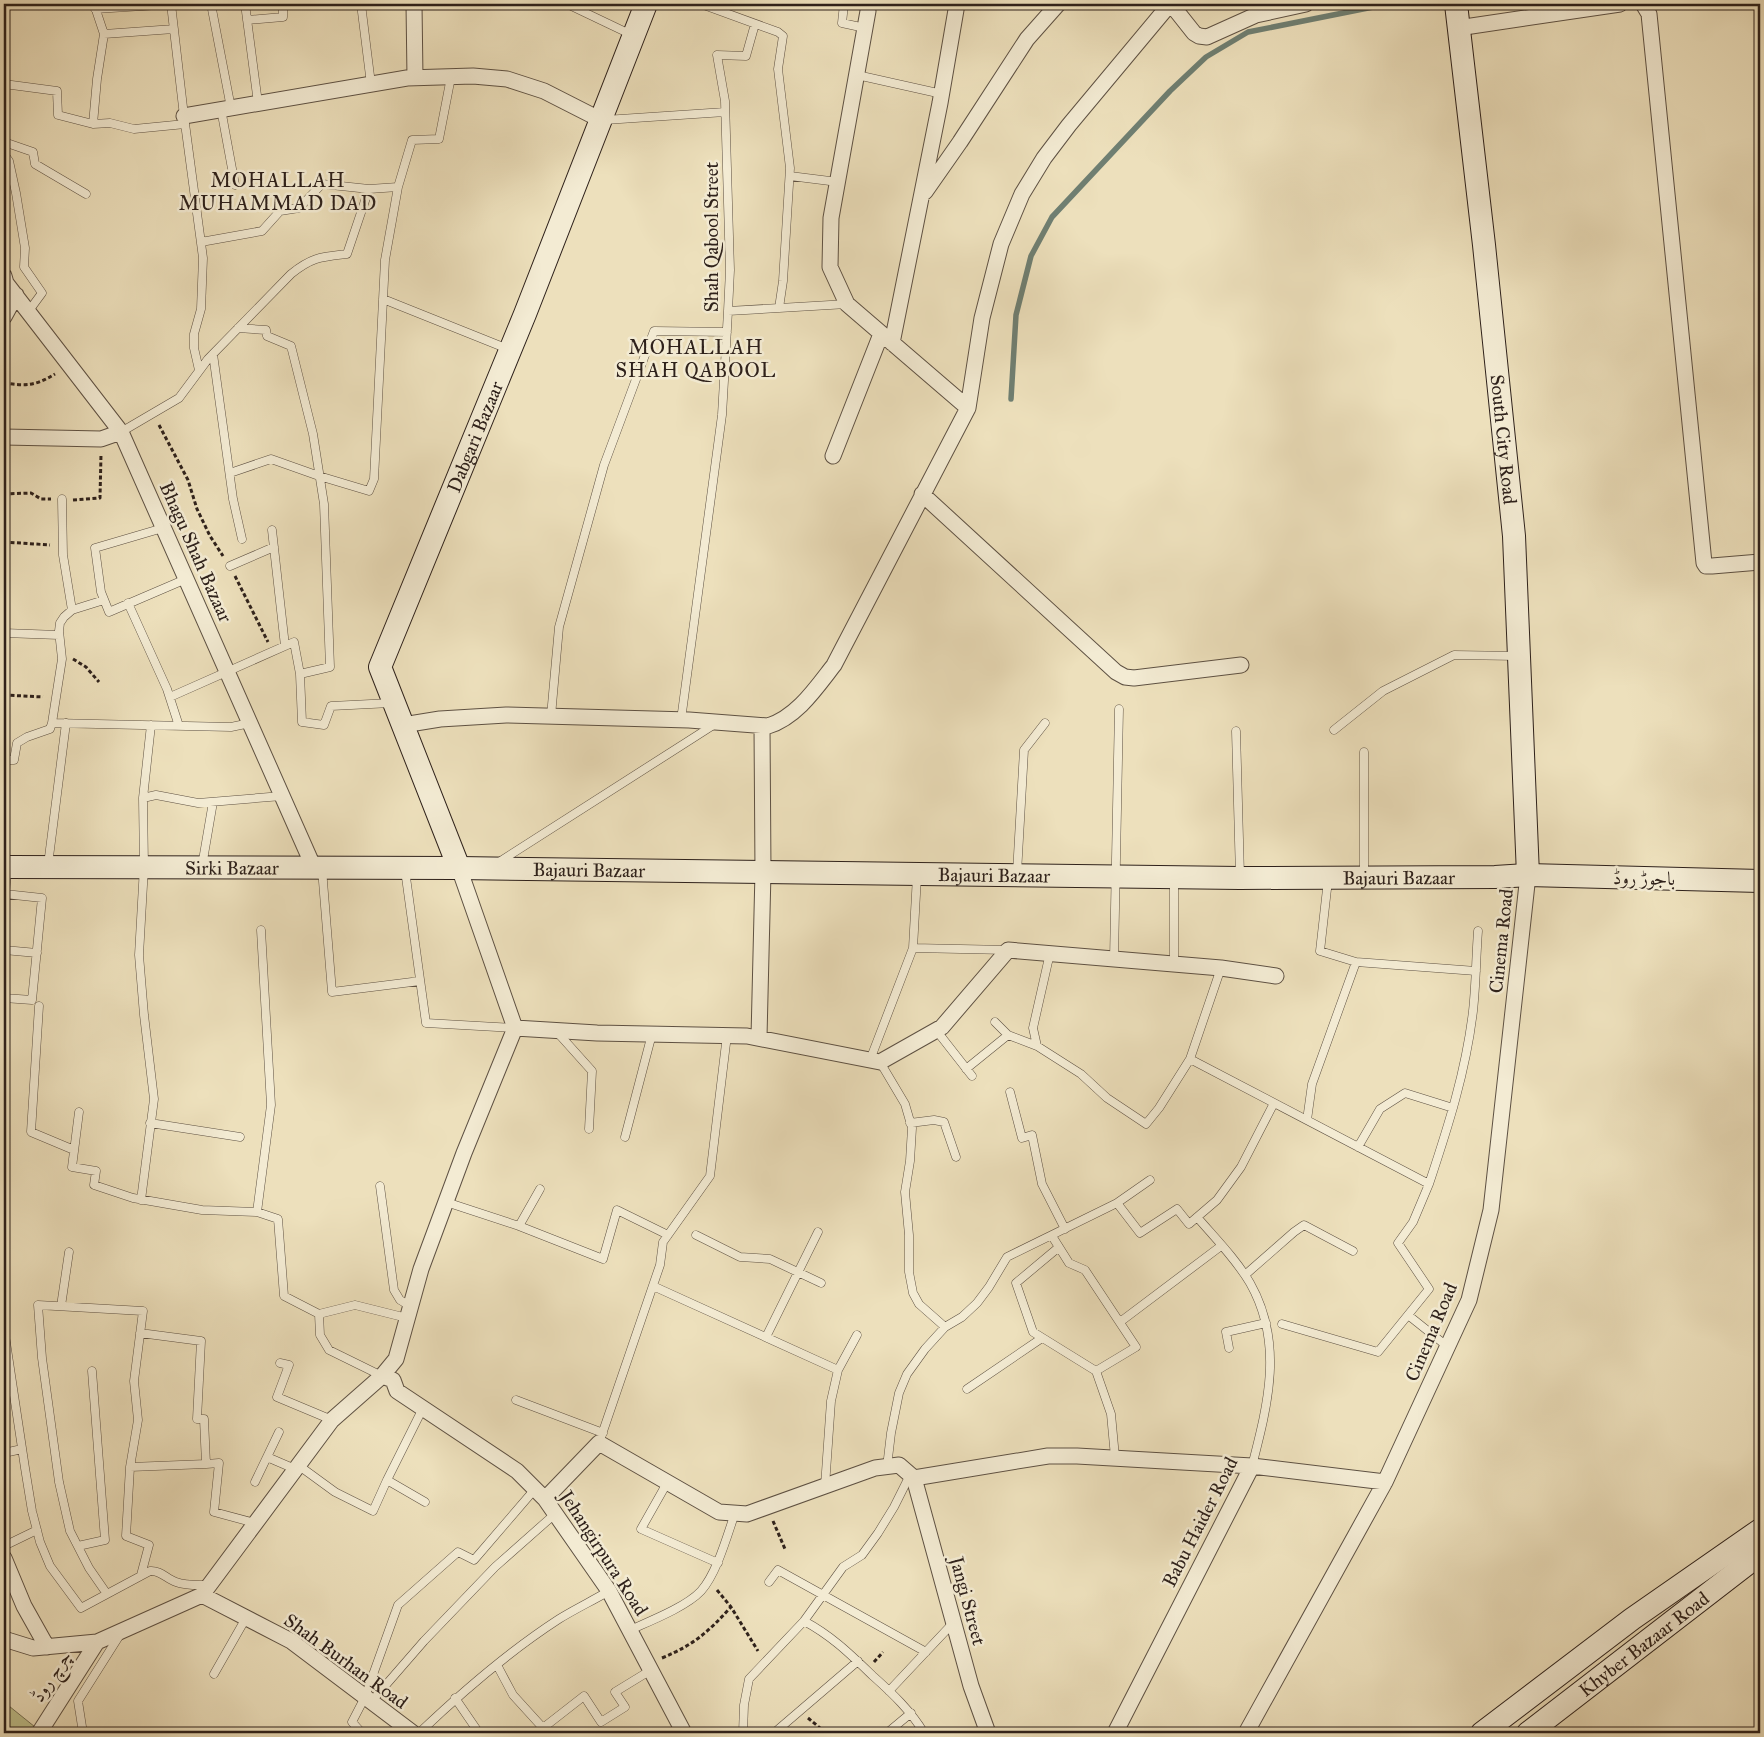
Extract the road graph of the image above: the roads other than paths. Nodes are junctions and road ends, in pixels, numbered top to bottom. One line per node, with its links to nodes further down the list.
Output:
1 (173, 4): 18 (lane); 24 (lane)
2 (211, 4): 34 (lane)
3 (245, 4): 20 (lane)
4 (283, 4): 20 (lane)
5 (361, 4): 31 (lane)
6 (414, 4): 29 (street)
7 (567, 4): 26 (lane)
8 (646, 4): 26 (main road, Dabgari Bazaar)
9 (703, 4): 21 (lane)
10 (844, 4): 22 (lane)
11 (956, 4): 32 (street)
12 (1058, 4): 47 (street)
13 (1171, 4): 14 (street); 63 (street)
14 (1306, 4)
15 (1456, 4): 23 (main road, South City Road)
16 (1620, 4): 23 (street)
17 (1643, 4): 75 (street)
18 (95, 7): 25 (lane)
19 (868, 11): 22 (street)
20 (247, 20): 33 (lane)
21 (755, 24): 35 (lane, Shah Qabool Street); 41 (lane)
22 (865, 28): 27 (street)
23 (1458, 28): 84 (main road, South City Road)
24 (174, 29): 25 (lane); 36 (lane)
25 (104, 34): 38 (lane)
26 (634, 36): 37 (main road, Dabgari Bazaar)
27 (857, 75): 32 (lane); 42 (street)
28 (452, 77): 29 (street); 37 (street); 44 (lane)
29 (415, 78): 31 (street)
30 (4, 84): 38 (lane)
31 (371, 84): 33 (street)
32 (942, 94): 47 (street)
33 (258, 103): 34 (street)
34 (226, 109): 36 (street); 43 (lane)
35 (725, 112): 37 (lane); 54 (lane, Shah Qabool Street)
36 (184, 120): 38 (lane); 48 (lane)
37 (601, 120): 60 (main road, Dabgari Bazaar)
38 (94, 124)
39 (4, 142): 46 (lane)
40 (4, 154): 55 (lane)
41 (790, 176): 42 (lane); 53 (lane)
42 (838, 182): 52 (street)
43 (234, 185)
44 (398, 187): 45 (lane); 51 (lane)
45 (368, 189): 48 (lane); 57 (lane)
46 (86, 194)
47 (922, 197): 59 (street)
48 (201, 242): 62 (lane)
49 (4, 276): 50 (street, Bhagu Shah Bazaar)
50 (16, 295): 55 (street, Bhagu Shah Bazaar); 56 (street)
51 (383, 299): 60 (lane); 68 (lane)
52 (847, 304): 53 (lane); 59 (street)
53 (779, 308): 54 (lane)
54 (728, 311): 58 (lane, Shah Qabool Street)
55 (28, 312): 64 (street, Bhagu Shah Bazaar)
56 (4, 317)
57 (238, 328): 61 (lane); 68 (lane)
58 (727, 332): 91 (lane); 92 (lane, Shah Qabool Street)
59 (886, 339): 63 (street); 66 (street)
60 (510, 350): 89 (main road, Dabgari Bazaar)
61 (213, 354): 62 (lane); 67 (lane)
62 (199, 370): 64 (lane)
63 (968, 408): 69 (street)
64 (121, 432): 65 (street); 71 (street, Bhagu Shah Bazaar)
65 (4, 437)
66 (833, 456)
67 (230, 473): 68 (lane); 73 (lane)
68 (319, 476): 87 (lane)
69 (922, 494): 85 (street); 101 (street)
70 (62, 500): 80 (lane)
71 (163, 528): 77 (street, Bhagu Shah Bazaar); 78 (lane)
72 (272, 530): 74 (lane)
73 (242, 539)
74 (274, 547): 76 (lane); 83 (lane)
75 (1760, 562)
76 (230, 566)
77 (186, 579): 79 (lane); 86 (street, Bhagu Shah Bazaar)
78 (104, 600): 79 (lane); 80 (lane)
79 (128, 603): 88 (lane)
80 (72, 610): 82 (lane)
81 (4, 633): 82 (lane)
82 (59, 635): 94 (lane)
83 (285, 646): 86 (lane); 87 (lane)
84 (1519, 656): 103 (lane); 121 (main road, South City Road)
85 (1241, 665)
86 (227, 672): 88 (lane); 96 (street, Bhagu Shah Bazaar)
87 (300, 674): 89 (lane)
88 (170, 697): 100 (lane)
89 (394, 703): 99 (main road, Dabgari Bazaar)
90 (1119, 709): 120 (lane)
91 (551, 716): 92 (street); 99 (street)
92 (681, 720): 93 (street)
93 (719, 722): 101 (street); 116 (lane)
94 (52, 723): 95 (lane); 105 (lane)
95 (66, 723): 98 (lane); 110 (lane)
96 (250, 723): 100 (lane); 106 (street, Bhagu Shah Bazaar)
97 (1045, 723): 119 (lane)
98 (151, 725): 100 (lane); 107 (lane)
99 (403, 725): 115 (main road, Dabgari Bazaar)
100 (179, 726)
101 (762, 726): 117 (street)
102 (1236, 730): 123 (lane)
103 (1334, 730)
104 (1364, 752): 125 (lane)
105 (4, 760)
106 (282, 796): 108 (lane); 113 (street, Bhagu Shah Bazaar)
107 (143, 798): 108 (lane); 111 (lane)
108 (213, 802): 112 (lane)
109 (5, 867): 110 (main road, Sirki Bazaar); 127 (lane)
110 (47, 867): 111 (main road, Sirki Bazaar)
111 (144, 867): 112 (main road, Sirki Bazaar); 163 (lane)
112 (202, 868): 113 (main road, Sirki Bazaar)
113 (318, 868): 114 (main road, Sirki Bazaar); 142 (lane)
114 (405, 868): 115 (main road, Sirki Bazaar); 142 (lane)
115 (459, 868): 116 (main road, Bajauri Bazaar); 146 (street)
116 (490, 869): 117 (main road, Bajauri Bazaar)
117 (763, 872): 118 (main road, Bajauri Bazaar); 152 (street)
118 (917, 874): 119 (main road, Bajauri Bazaar); 131 (lane)
119 (1017, 875): 120 (main road, Bajauri Bazaar)
120 (1116, 876): 122 (main road, Bajauri Bazaar); 136 (lane)
121 (1528, 876): 125 (main road, Bajauri Bazaar); 126 (main road, باجوڑ روڈ); 207 (street, Cinema Road)
122 (1174, 877): 123 (main road, Bajauri Bazaar); 138 (lane)
123 (1240, 878): 124 (main road, Bajauri Bazaar)
124 (1328, 878): 125 (main road, Bajauri Bazaar); 137 (lane)
125 (1364, 878)
126 (1760, 881)
127 (5, 894): 128 (lane); 134 (lane)
128 (4, 910)
129 (261, 930): 178 (lane)
130 (1478, 930): 140 (lane)
131 (913, 948): 133 (lane); 155 (lane)
132 (4, 950): 134 (lane)
133 (1008, 950): 135 (street); 147 (street)
134 (37, 953): 143 (lane)
135 (1050, 954): 136 (street); 153 (lane)
136 (1114, 959): 138 (street)
137 (1356, 962): 140 (lane); 162 (lane)
138 (1174, 964): 139 (street)
139 (1221, 968): 141 (street); 154 (lane)
140 (1476, 972): 160 (lane)
141 (1276, 976)
142 (420, 981): 146 (lane)
143 (4, 998)
144 (39, 1006): 169 (lane)
145 (995, 1022): 150 (lane)
146 (515, 1028): 148 (street); 176 (street)
147 (936, 1030): 155 (street); 156 (lane)
148 (556, 1031): 149 (street); 165 (lane)
149 (652, 1034): 151 (street); 167 (lane)
150 (1008, 1035): 153 (lane); 156 (lane)
151 (727, 1036): 152 (street); 183 (lane)
152 (759, 1037): 155 (street)
153 (1037, 1046): 154 (lane)
154 (1190, 1059): 159 (lane)
155 (875, 1061): 164 (lane)
156 (966, 1069): 157 (lane)
157 (972, 1076)
158 (1010, 1092): 181 (lane)
159 (1274, 1103): 162 (lane); 179 (lane)
160 (1453, 1108): 168 (lane); 172 (lane)
161 (79, 1112): 169 (lane)
162 (1307, 1120): 168 (lane)
163 (150, 1123): 166 (lane); 175 (lane)
164 (910, 1123): 170 (lane); 201 (lane)
165 (589, 1129)
166 (240, 1137)
167 (625, 1137)
168 (1358, 1147): 172 (lane)
169 (74, 1150): 175 (lane)
170 (956, 1157)
171 (1150, 1180): 177 (lane)
172 (1429, 1184): 197 (lane)
173 (380, 1186): 195 (lane)
174 (540, 1189): 180 (lane)
175 (141, 1200): 178 (lane)
176 (446, 1202): 180 (lane); 195 (street)
177 (1117, 1203): 179 (lane); 181 (lane)
178 (257, 1212): 196 (lane)
179 (1197, 1217): 186 (lane, Babu Haider Road)
180 (519, 1226): 183 (lane)
181 (1065, 1229): 185 (lane)
182 (818, 1232): 190 (lane)
183 (668, 1235): 193 (lane)
184 (696, 1235): 190 (lane)
185 (1052, 1236): 187 (lane); 201 (lane)
186 (1221, 1246): 191 (lane, Babu Haider Road); 198 (lane)
187 (1059, 1247): 198 (lane); 206 (lane)
188 (69, 1252): 194 (lane)
189 (1353, 1252): 191 (lane)
190 (798, 1272): 192 (lane); 205 (lane)
191 (1244, 1275): 199 (lane, Babu Haider Road)
192 (821, 1282)
193 (653, 1286): 205 (lane); 219 (lane)
194 (61, 1306): 203 (lane); 243 (lane)
195 (409, 1312): 196 (lane); 213 (street)
196 (319, 1314): 213 (lane)
197 (1408, 1315): 200 (lane); 207 (lane)
198 (1120, 1322): 212 (lane)
199 (1266, 1323): 208 (lane); 225 (lane, Babu Haider Road)
200 (1282, 1324)
201 (945, 1327): 228 (lane)
202 (4, 1329): 220 (lane)
203 (140, 1333): 224 (lane); 226 (lane)
204 (857, 1336): 210 (lane)
205 (766, 1337): 210 (lane)
206 (1042, 1338): 212 (lane); 214 (lane)
207 (1448, 1347): 232 (street, Cinema Road)
208 (1229, 1348)
209 (280, 1363): 217 (lane)
210 (838, 1370): 234 (lane)
211 (92, 1371): 243 (lane)
212 (1096, 1371): 223 (lane)
213 (382, 1376): 216 (street, Jehangirpura Road); 217 (street)
214 (967, 1389)
215 (516, 1400): 219 (lane)
216 (423, 1408): 230 (lane); 235 (street, Jehangirpura Road)
217 (332, 1420): 227 (street)
218 (279, 1432): 222 (lane)
219 (601, 1438): 233 (street); 235 (street)
220 (22, 1449): 221 (lane); 240 (lane)
221 (4, 1453)
222 (267, 1457): 227 (lane); 231 (lane)
223 (1115, 1457): 225 (street); 229 (street)
224 (206, 1464): 226 (lane); 239 (lane)
225 (1252, 1466): 232 (street); 285 (street, Babu Haider Road)
226 (130, 1467): 247 (lane)
227 (296, 1467): 230 (lane); 239 (street)
228 (887, 1467): 229 (street); 234 (street)
229 (912, 1477): 252 (lane); 255 (street, Jangi Street)
230 (387, 1480): 236 (lane)
231 (255, 1482)
232 (1385, 1482): 286 (street, Cinema Road)
233 (667, 1483): 238 (street); 246 (lane)
234 (825, 1486): 238 (street)
235 (540, 1494): 237 (street, Jehangirpura Road); 270 (lane)
236 (425, 1502)
237 (556, 1513): 250 (street, Jehangirpura Road); 270 (lane)
238 (735, 1513): 246 (lane)
239 (255, 1523): 249 (street)
240 (37, 1530): 242 (lane); 251 (lane)
241 (1760, 1530): 262 (main road)
242 (4, 1546)
243 (78, 1546): 251 (lane)
244 (1760, 1554): 267 (main road, Khyber Bazaar Road)
245 (4, 1558): 260 (street)
246 (718, 1563): 257 (lane)
247 (141, 1575): 249 (lane); 251 (lane)
248 (769, 1582): 252 (lane)
249 (205, 1590): 253 (street, Shah Burhan Road); 256 (street)
250 (609, 1592): 257 (street, Jehangirpura Road); 264 (lane)
251 (106, 1594)
252 (822, 1594): 254 (lane); 261 (lane)
253 (246, 1618): 266 (lane); 270 (street, Shah Burhan Road)
254 (804, 1621): 263 (lane); 280 (lane)
255 (954, 1622): 261 (lane); 284 (street, Jangi Street)
256 (124, 1630): 259 (street); 274 (lane)
257 (630, 1630): 265 (street, Jehangirpura Road)
258 (4, 1639): 260 (street)
259 (96, 1642): 260 (street); 273 (street, چرچ روڈ)
260 (47, 1647)
261 (926, 1652): 268 (lane)
262 (1581, 1658): 267 (main road); 287 (main road)
263 (858, 1661): 268 (lane); 281 (lane)
264 (497, 1665): 269 (lane); 272 (lane)
265 (650, 1667): 272 (lane); 279 (street, Jehangirpura Road)
266 (214, 1674)
267 (1593, 1683): 288 (main road, Khyber Bazaar Road)
268 (890, 1691): 271 (lane)
269 (455, 1698): 277 (lane); 278 (lane)
270 (368, 1700): 275 (lane); 276 (street, Shah Burhan Road)
271 (911, 1714): 282 (lane); 283 (lane)
272 (542, 1731)
273 (39, 1733)
274 (84, 1733)
275 (360, 1733)
276 (413, 1733)
277 (419, 1733)
278 (479, 1733)
279 (682, 1733)
280 (742, 1733)
281 (774, 1733)
282 (887, 1733)
283 (924, 1733)
284 (988, 1733)
285 (1115, 1733)
286 (1246, 1733)
287 (1482, 1733)
288 (1528, 1733)

